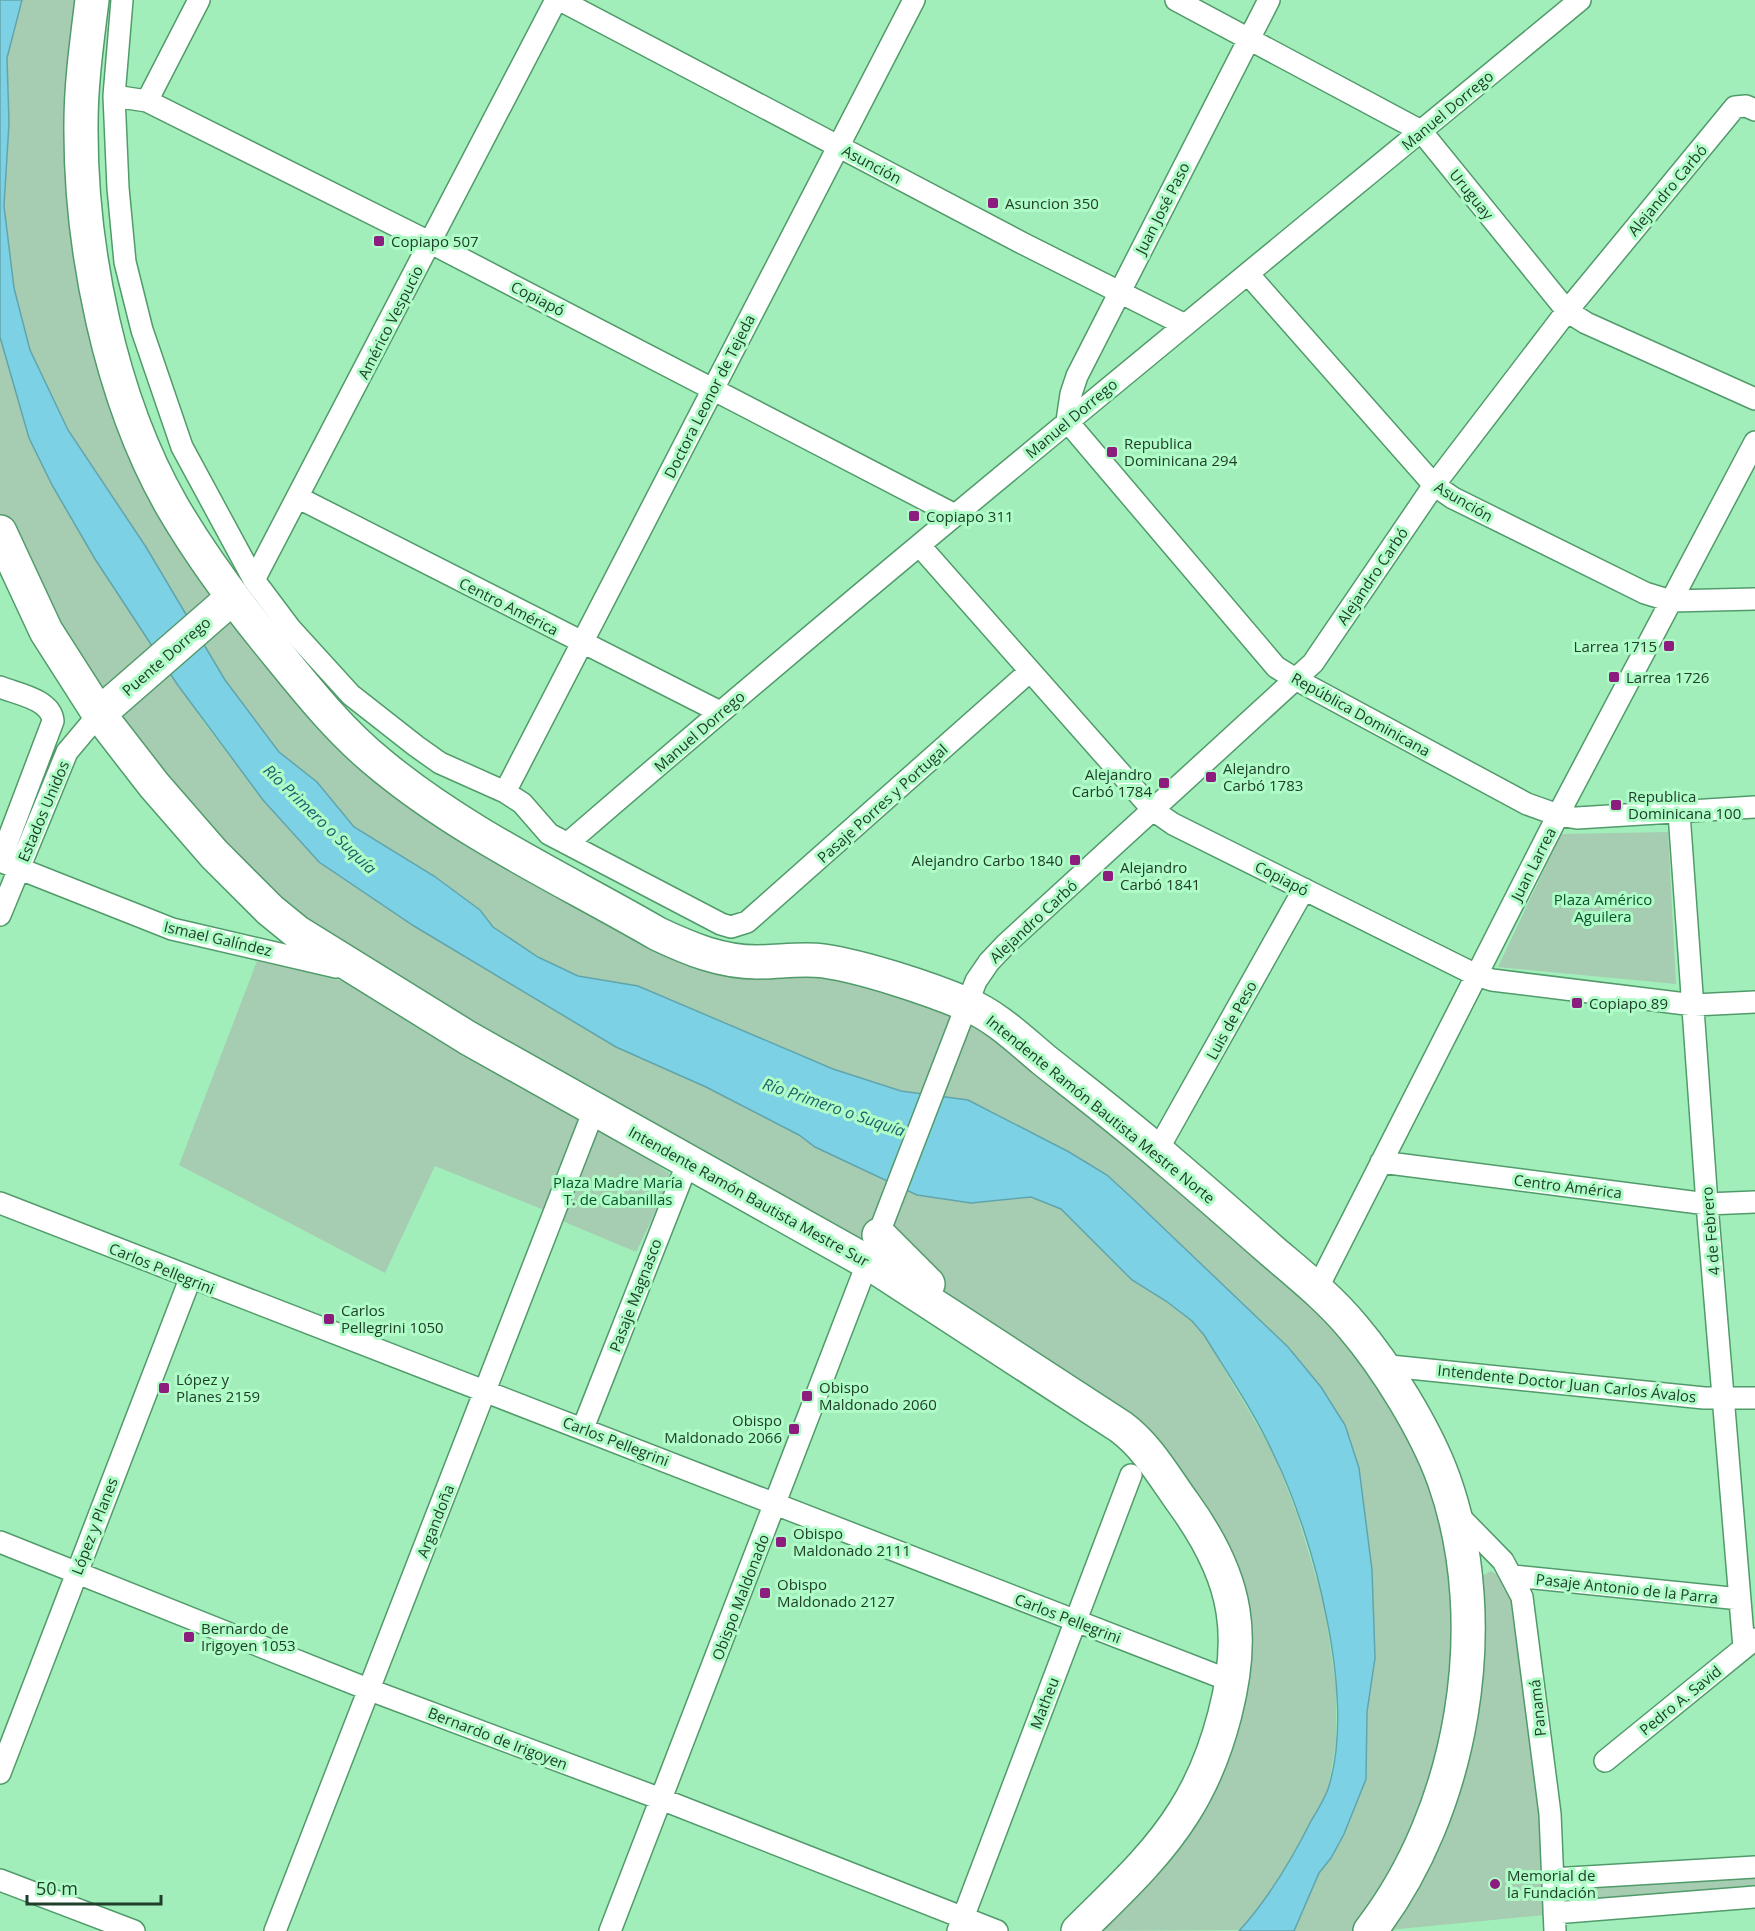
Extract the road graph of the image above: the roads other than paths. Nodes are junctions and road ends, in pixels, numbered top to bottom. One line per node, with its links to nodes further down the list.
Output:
1 (92, 0): 29 (main road, Intendente Ramón Bautista Mestre Norte)
2 (122, 0): 10 (street)
3 (199, 0): 11 (street)
4 (558, 0): 14 (street, Asunción); 15 (street, Américo Vespucio)
5 (914, 0): 14 (street, Doctora Leonor de Tejeda)
6 (1176, 0): 9 (street, Uruguay)
7 (1269, 0): 9 (street, Juan José Paso)
8 (1580, 0): 13 (street, Manuel Dorrego)
9 (1249, 38): 13 (street, Uruguay); 17 (street, Juan José Paso)
10 (114, 96): 11 (street, Copiapó); 29 (street)
11 (147, 101): 15 (street, Copiapó)
12 (1745, 108): 18 (street, Alejandro Carbó)
13 (1421, 131): 16 (street, Manuel Dorrego); 18 (street, Uruguay)
14 (838, 147): 17 (street, Asunción); 20 (street, Doctora Leonor de Tejeda)
15 (430, 243): 20 (street, Copiapó); 25 (street, Américo Vespucio)
16 (1249, 275): 19 (street, Manuel Dorrego); 24 (street, Asunción)
17 (1119, 292): 19 (street, Asunción); 22 (street, Juan José Paso)
18 (1567, 310): 21 (street, Uruguay); 24 (street, Alejandro Carbó)
19 (1185, 325): 22 (street, Manuel Dorrego)
20 (713, 389): 26 (street, Copiapó); 32 (street, Doctora Leonor de Tejeda)
21 (1755, 399)
22 (1067, 421): 26 (street, Manuel Dorrego); 34 (street, República Dominicana)
23 (1755, 442): 31 (street, Juan Larrea)
24 (1434, 486): 31 (street, Asunción); 34 (street, Alejandro Carbó)
25 (299, 498): 29 (street, Américo Vespucio); 32 (street, Centro América)
26 (955, 515): 28 (street, Manuel Dorrego)
27 (0, 532): 36 (main road, Intendente Ramón Bautista Mestre Sur)
28 (920, 546): 33 (street, Copiapó); 37 (street, Manuel Dorrego)
29 (243, 589): 36 (main road, Puente Dorrego); 38 (street); 50 (main road, Intendente Ramón Bautista Mestre Norte)
30 (1755, 599): 31 (street, Asunción)
31 (1671, 601): 42 (street, Juan Larrea)
32 (580, 643): 37 (street, Centro América); 38 (street, Doctora Leonor de Tejeda)
33 (1029, 672): 40 (street, Copiapó); 43 (street, Pasaje Porres y Portugal)
34 (1297, 680): 40 (street, Alejandro Carbó); 42 (street, República Dominicana)
35 (0, 687): 44 (street)
36 (106, 708): 44 (street, Estados Unidos); 48 (main road, Intendente Ramón Bautista Mestre Sur)
37 (720, 712): 43 (street, Manuel Dorrego)
38 (505, 792): 43 (street)
39 (1755, 807): 41 (street, República Dominicana)
40 (1153, 810): 45 (street, Copiapó); 50 (street, Alejandro Carbó)
41 (1679, 813): 42 (street, República Dominicana); 51 (street, 4 de Febrero)
42 (1558, 814): 47 (street, Juan Larrea)
43 (568, 843)
44 (6, 863): 46 (street, Estados Unidos); 48 (street, Ismael Galíndez)
45 (1304, 889): 47 (street, Copiapó); 54 (street, Luis de Peso)
46 (0, 915)
47 (1476, 975): 51 (street, Copiapó); 56 (street, Juan Larrea)
48 (372, 980): 53 (main road, Intendente Ramón Bautista Mestre Sur)
49 (1755, 1002): 51 (street, Copiapó)
50 (966, 1004): 52 (street, Alejandro Carbó); 54 (main road, Intendente Ramón Bautista Mestre Norte)
51 (1694, 1005): 59 (street, 4 de Febrero)
52 (954, 1034): 60 (street, Obispo Maldonado)
53 (594, 1110): 55 (main road, Intendente Ramón Bautista Mestre Sur); 64 (street, Argandoña)
54 (1157, 1151): 62 (main road, Intendente Ramón Bautista Mestre Norte)
55 (688, 1162): 60 (main road, Intendente Ramón Bautista Mestre Sur); 67 (street, Pasaje Magnasco)
56 (1381, 1162): 59 (street, Centro América); 62 (street, Juan Larrea)
57 (1755, 1202): 59 (street, Centro América)
58 (0, 1203): 61 (street, Carlos Pellegrini)
59 (1707, 1204): 65 (street, 4 de Febrero)
60 (878, 1237): 69 (street, Obispo Maldonado); 77 (main road, Intendente Ramón Bautista Mestre Sur)
61 (190, 1279): 64 (street, Carlos Pellegrini); 72 (street, López y Planes)
62 (1317, 1289): 63 (main road, Intendente Ramón Bautista Mestre Norte)
63 (1380, 1365): 65 (street, Intendente Doctor Juan Carlos Ávalos); 70 (main road, Intendente Ramón Bautista Mestre Norte)
64 (485, 1392): 67 (street, Carlos Pellegrini); 78 (street, Argandoña)
65 (1725, 1398): 66 (street, Intendente Doctor Juan Carlos Ávalos); 74 (street, 4 de Febrero)
66 (1755, 1398)
67 (583, 1428): 69 (street, Carlos Pellegrini)
68 (1131, 1475): 75 (street, Matheu)
69 (776, 1504): 75 (street, Carlos Pellegrini); 81 (street, Obispo Maldonado)
70 (1454, 1511): 73 (street, Panamá); 93 (main road, Intendente Ramón Bautista Mestre Norte)
71 (0, 1542): 72 (street, Bernardo de Irigoyen)
72 (76, 1572): 78 (street, Bernardo de Irigoyen); 80 (street, López y Planes)
73 (1514, 1576): 74 (street, Pasaje Antonio de la Parra); 83 (street, Panamá)
74 (1740, 1599): 76 (street, 4 de Febrero)
75 (1074, 1621): 77 (street, Carlos Pellegrini); 87 (street, Matheu)
76 (1749, 1644): 79 (street, Pedro A. Savid)
77 (1231, 1680): 92 (main road, Intendente Ramón Bautista Mestre Sur)
78 (370, 1690): 81 (street, Bernardo de Irigoyen); 89 (street, Argandoña)
79 (1605, 1761)
80 (0, 1773)
81 (661, 1800): 87 (street, Bernardo de Irigoyen); 90 (street, Obispo Maldonado)
82 (1755, 1867): 83 (street)
83 (1552, 1879): 86 (street, Panamá)
84 (0, 1880): 88 (street)
85 (1755, 1897): 86 (street)
86 (1554, 1922)
87 (960, 1925): 91 (street, Bernardo de Irigoyen)
88 (134, 1931)
89 (274, 1931)
90 (610, 1931)
91 (997, 1931)
92 (1077, 1931)
93 (1370, 1931)

